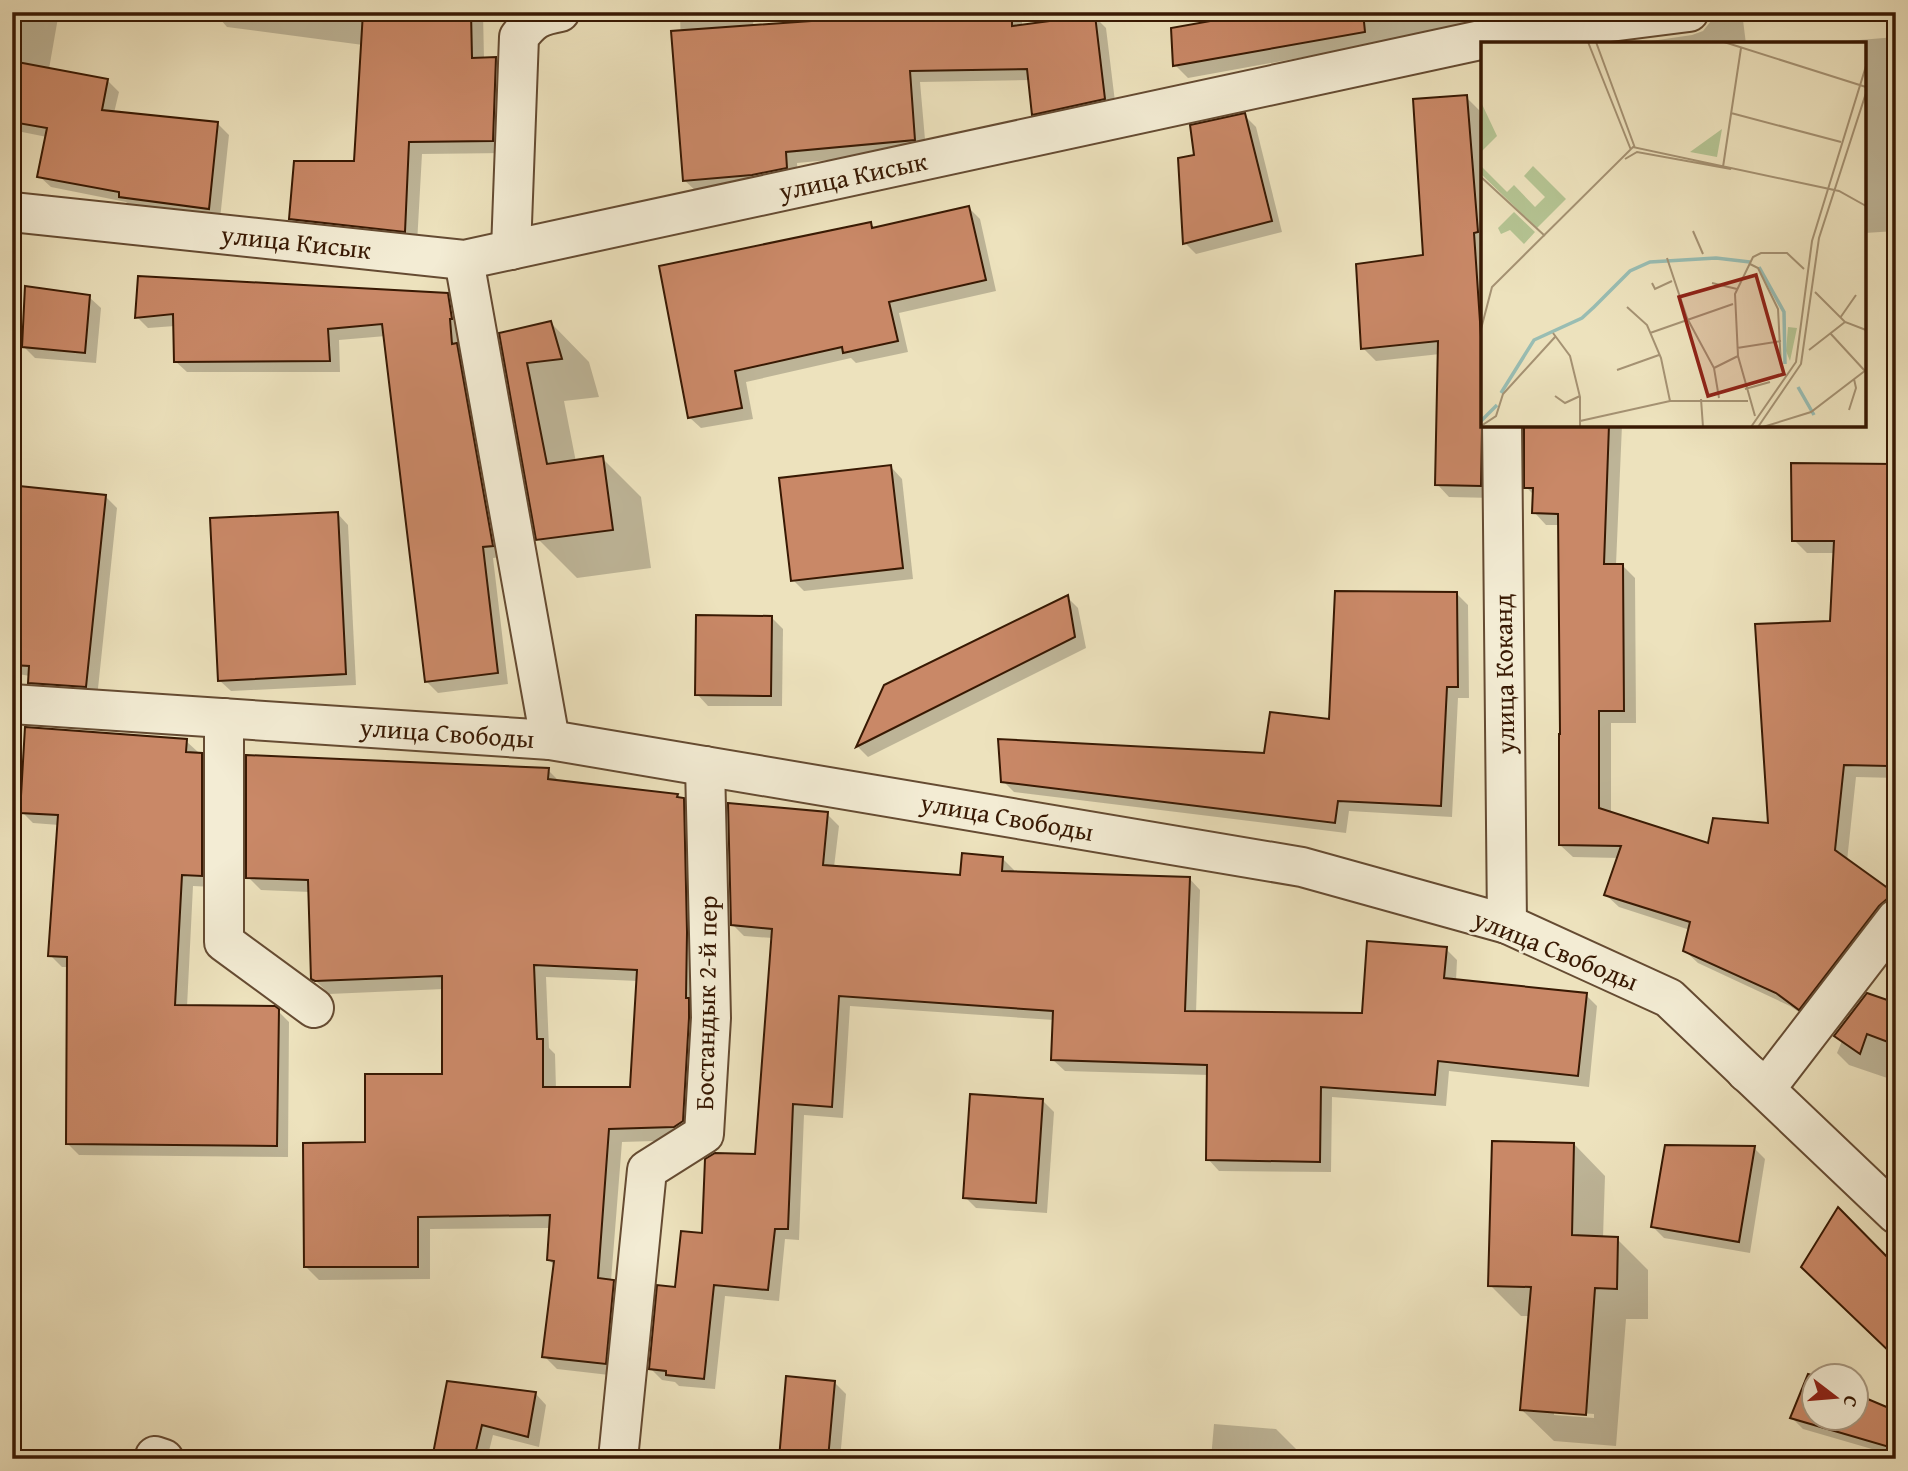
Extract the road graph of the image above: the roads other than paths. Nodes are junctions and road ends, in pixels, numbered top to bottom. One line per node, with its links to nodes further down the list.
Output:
1 (560, 12): 5 (street)
2 (1689, 12): 3 (street, улица Кисык)
3 (1498, 31): 5 (street, улица Кисык)
4 (12, 212): 6 (street, улица Кисык)
5 (511, 250): 6 (street, улица Кисык)
6 (464, 260): 10 (street)
7 (1502, 427): 13 (street, улица Коканд)
8 (12, 704): 9 (street, улица Свободы)
9 (224, 718): 10 (street, улица Свободы); 14 (street)
10 (550, 740): 11 (street, улица Свободы)
11 (705, 766): 13 (street, улица Свободы); 17 (street, Бостандык 2-й пер)
12 (1896, 919): 15 (street)
13 (1507, 924): 15 (street, улица Свободы)
14 (314, 1008)
15 (1746, 1072): 16 (street, улица Свободы)
16 (1896, 1214)
17 (618, 1459)

